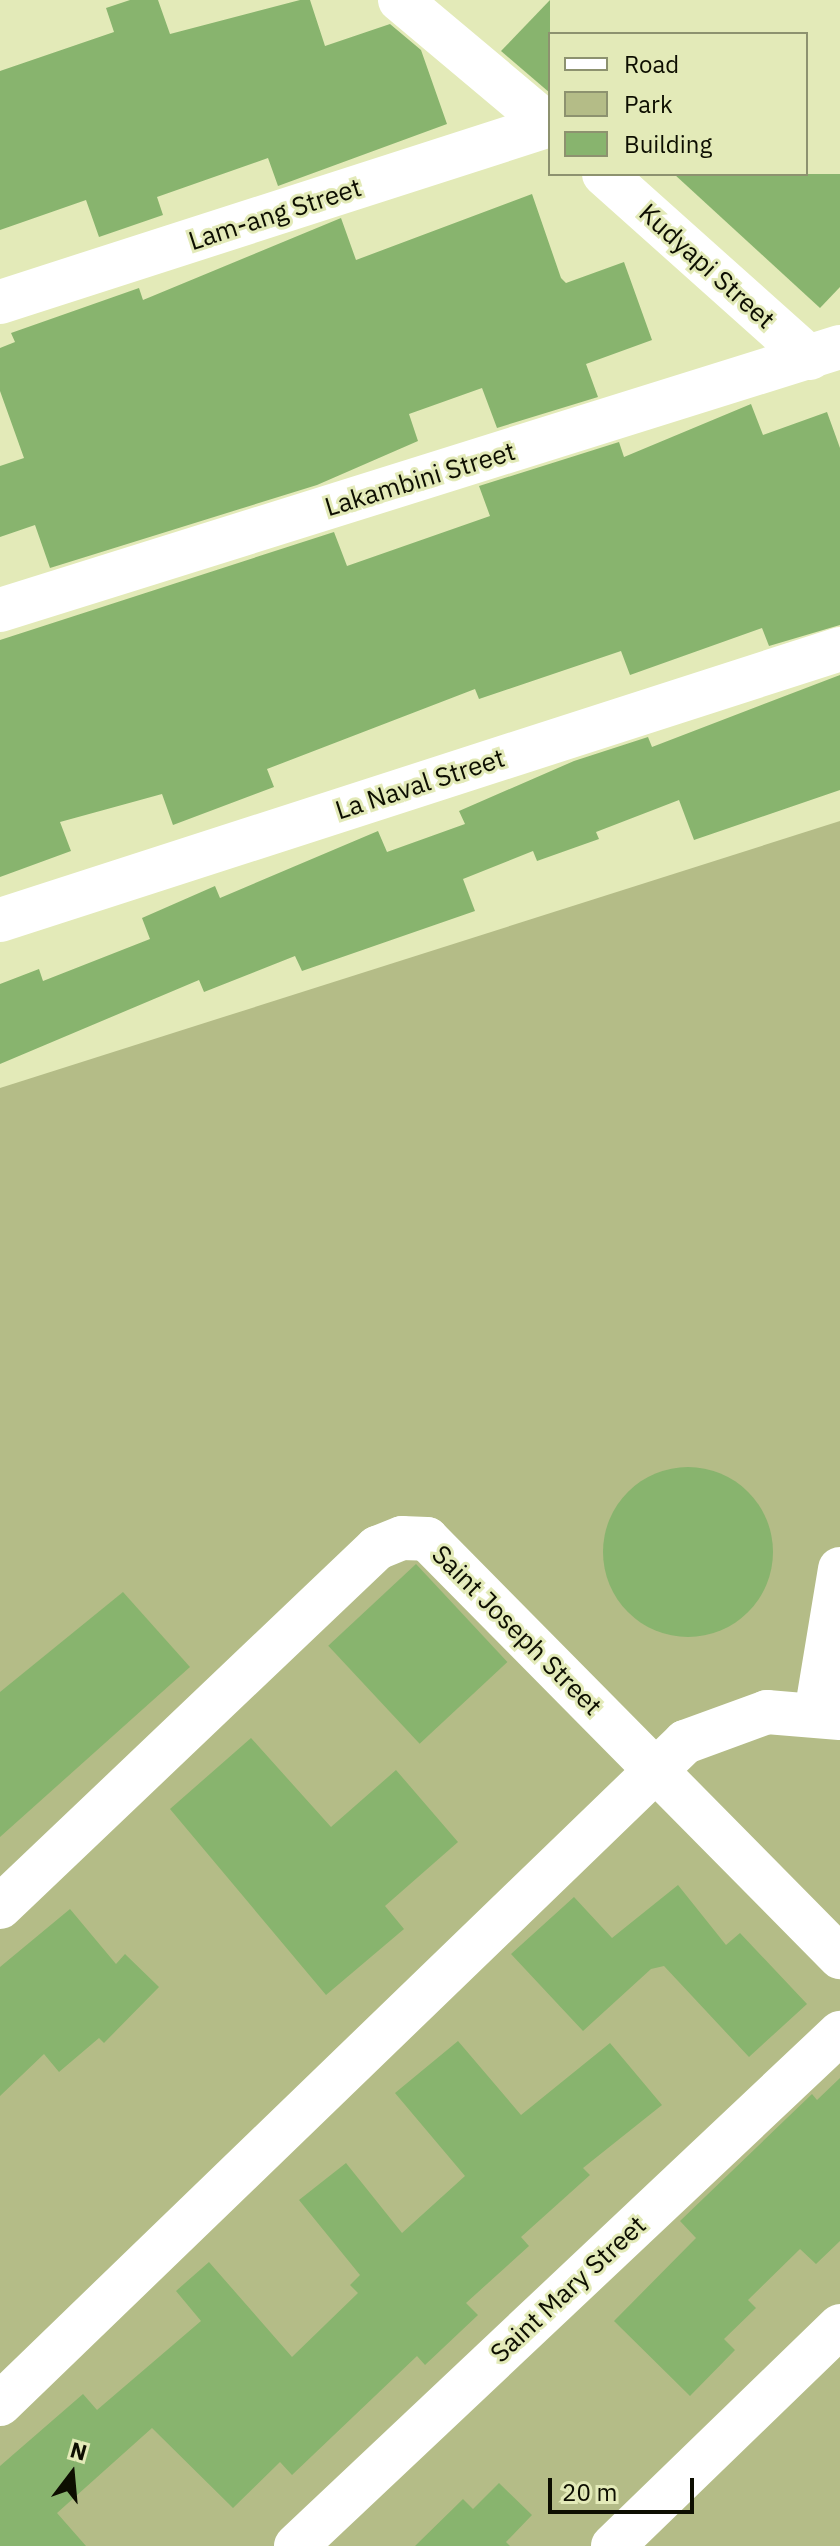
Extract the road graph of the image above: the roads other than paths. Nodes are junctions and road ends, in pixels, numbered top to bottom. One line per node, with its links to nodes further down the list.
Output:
1 (400, 0): 2 (street)
2 (548, 124)
3 (548, 127): 5 (street, Lam-ang Street)
4 (606, 176): 6 (street, Kudyapi Street)
5 (0, 302)
6 (825, 353): 7 (street, Lakambini Street)
7 (0, 610)
8 (840, 649): 9 (street, La Naval Street)
9 (0, 920)
10 (840, 1569): 11 (street)
11 (828, 1716): 12 (street)
12 (654, 1769): 13 (street, Saint Joseph Street); 14 (street, Saint Joseph Street); 17 (street)
13 (0, 1907)
14 (840, 1957)
15 (840, 2033): 18 (street, Saint Mary Street)
16 (840, 2326): 19 (street)
17 (0, 2404)
18 (296, 2546)
19 (613, 2546)

